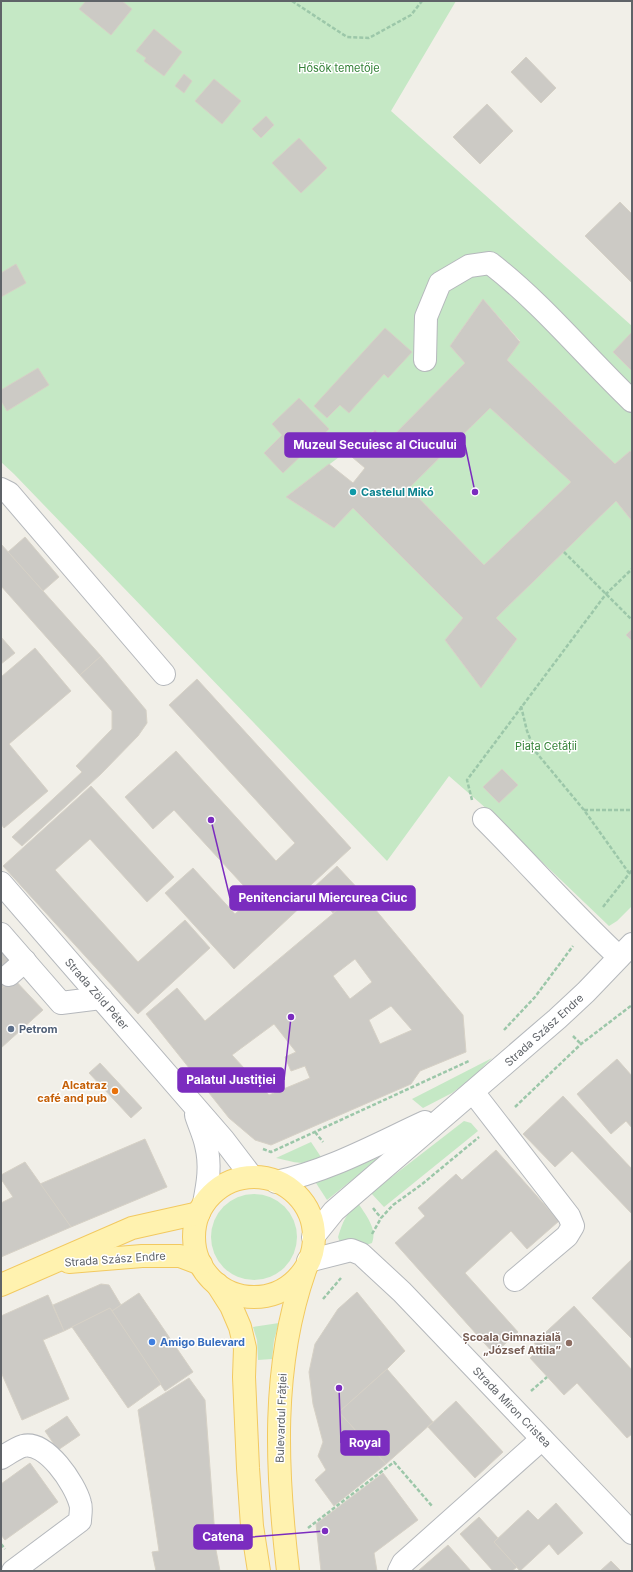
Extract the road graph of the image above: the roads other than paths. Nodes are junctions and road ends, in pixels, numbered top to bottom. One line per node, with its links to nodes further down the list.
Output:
1 (425, 360): 2 (street)
2 (632, 401)
3 (1, 489): 4 (street)
4 (164, 674)
5 (484, 819): 8 (street)
6 (3, 888): 11 (street, Strada Zöld Péter)
7 (1, 934): 9 (street)
8 (626, 950): 12 (street, Strada Szász Endre)
9 (25, 961): 10 (street); 11 (street)
10 (9, 975)
11 (101, 998): 13 (street, Strada Zöld Péter)
12 (473, 1092): 14 (street, Strada Szász Endre); 22 (street)
13 (192, 1105): 15 (street, Strada Zöld Péter); 17 (street, Strada Zöld Péter)
14 (450, 1110): 16 (street, Strada Szász Endre); 18 (street, Strada Szász Endre)
15 (252, 1177): 16 (main road); 17 (main road)
16 (276, 1182): 18 (main road)
17 (202, 1208): 19 (main road, Strada Szász Endre); 20 (main road)
18 (313, 1237): 21 (main road)
19 (52, 1264): 20 (main road, Strada Szász Endre); 24 (main road, Strada Szász Endre)
20 (201, 1264): 23 (main road)
21 (307, 1264): 23 (main road); 25 (street, Strada Miron Cristea); 30 (main road, Bulevardul Frăției)
22 (515, 1280)
23 (217, 1284): 29 (main road)
24 (1, 1285)
25 (542, 1439): 27 (street, Strada Miron Cristea); 31 (street)
26 (1, 1458): 28 (street)
27 (632, 1532)
28 (13, 1571)
29 (259, 1571)
30 (288, 1571)
31 (399, 1571)

